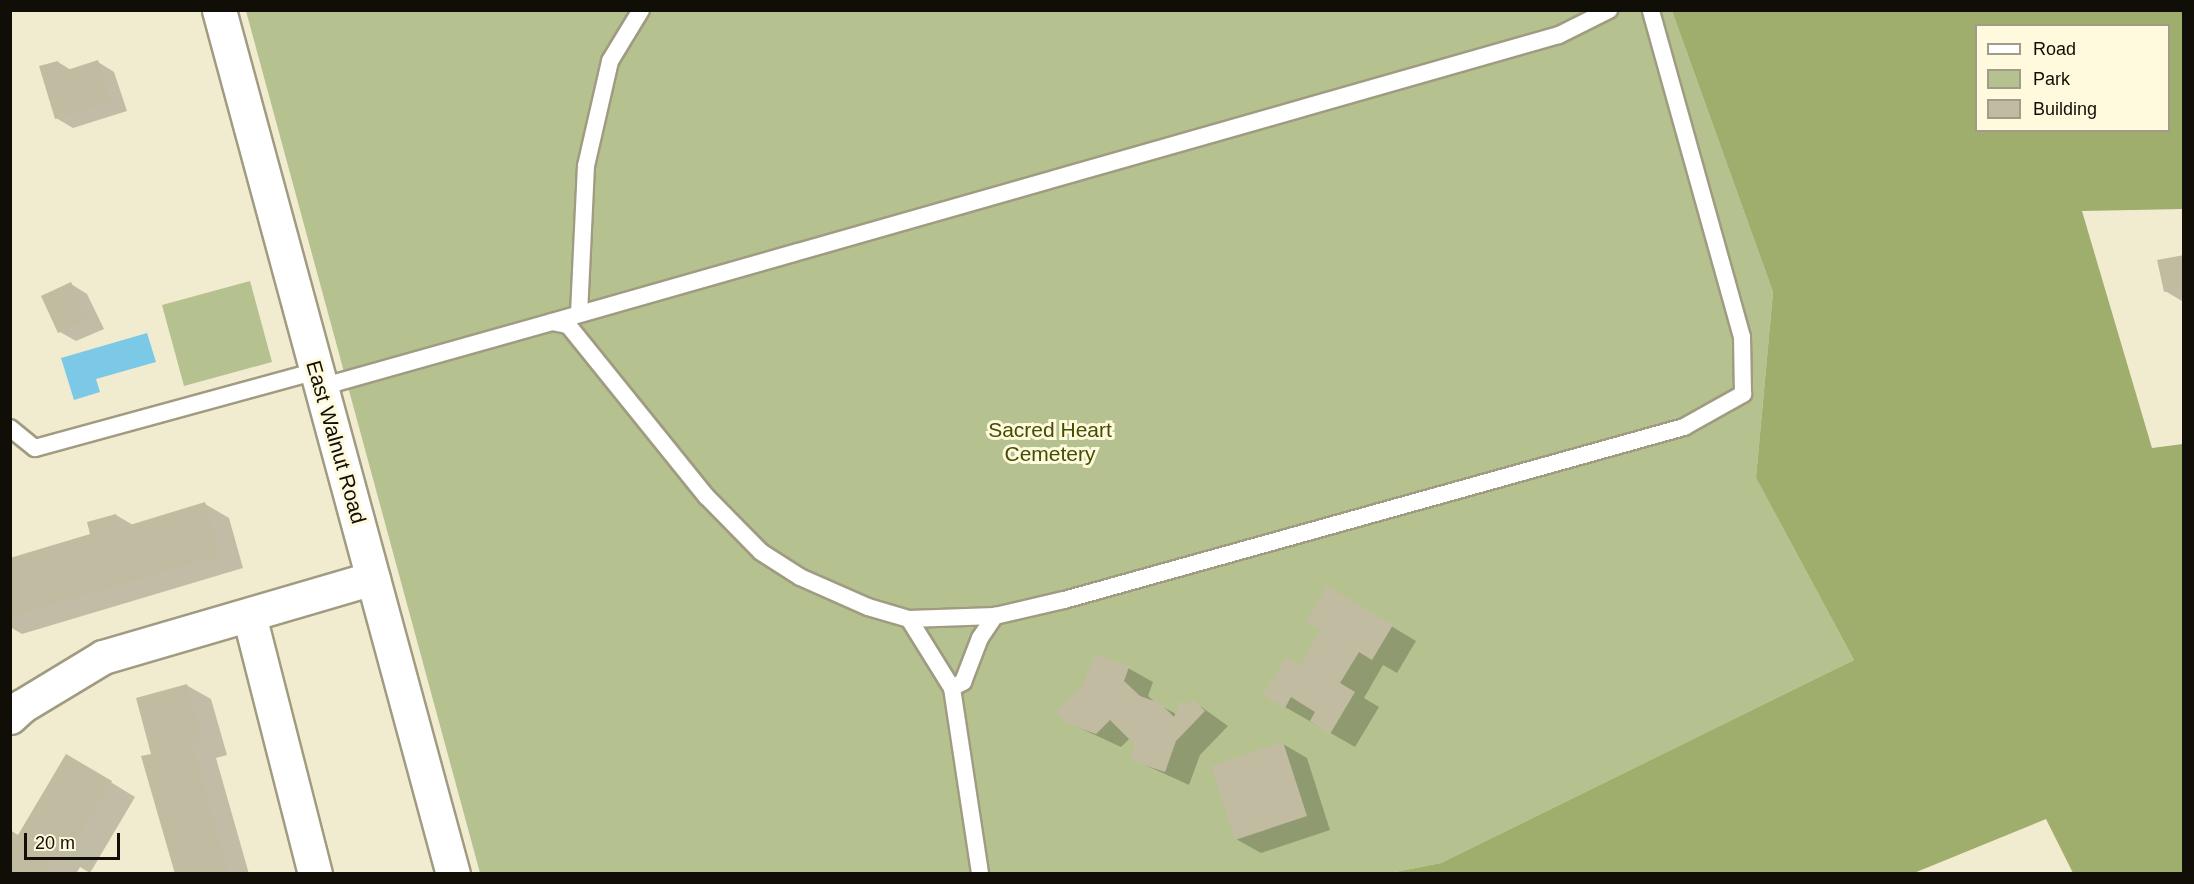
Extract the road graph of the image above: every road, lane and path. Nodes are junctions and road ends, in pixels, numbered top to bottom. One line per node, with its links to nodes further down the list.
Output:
1 (219, 10): 7 (street, East Walnut Road)
2 (641, 10): 5 (lane)
3 (1609, 10): 5 (lane)
4 (1651, 10): 11 (lane)
5 (579, 314): 6 (lane)
6 (552, 322): 7 (lane); 12 (lane)
7 (318, 379): 8 (lane); 9 (street, East Walnut Road)
8 (10, 428)
9 (373, 578): 10 (street); 16 (street, East Walnut Road)
10 (249, 615): 14 (street); 15 (street)
11 (995, 616): 12 (lane); 13 (lane)
12 (909, 619): 13 (lane)
13 (952, 688): 17 (lane)
14 (10, 717)
15 (315, 873)
16 (453, 873)
17 (980, 873)

